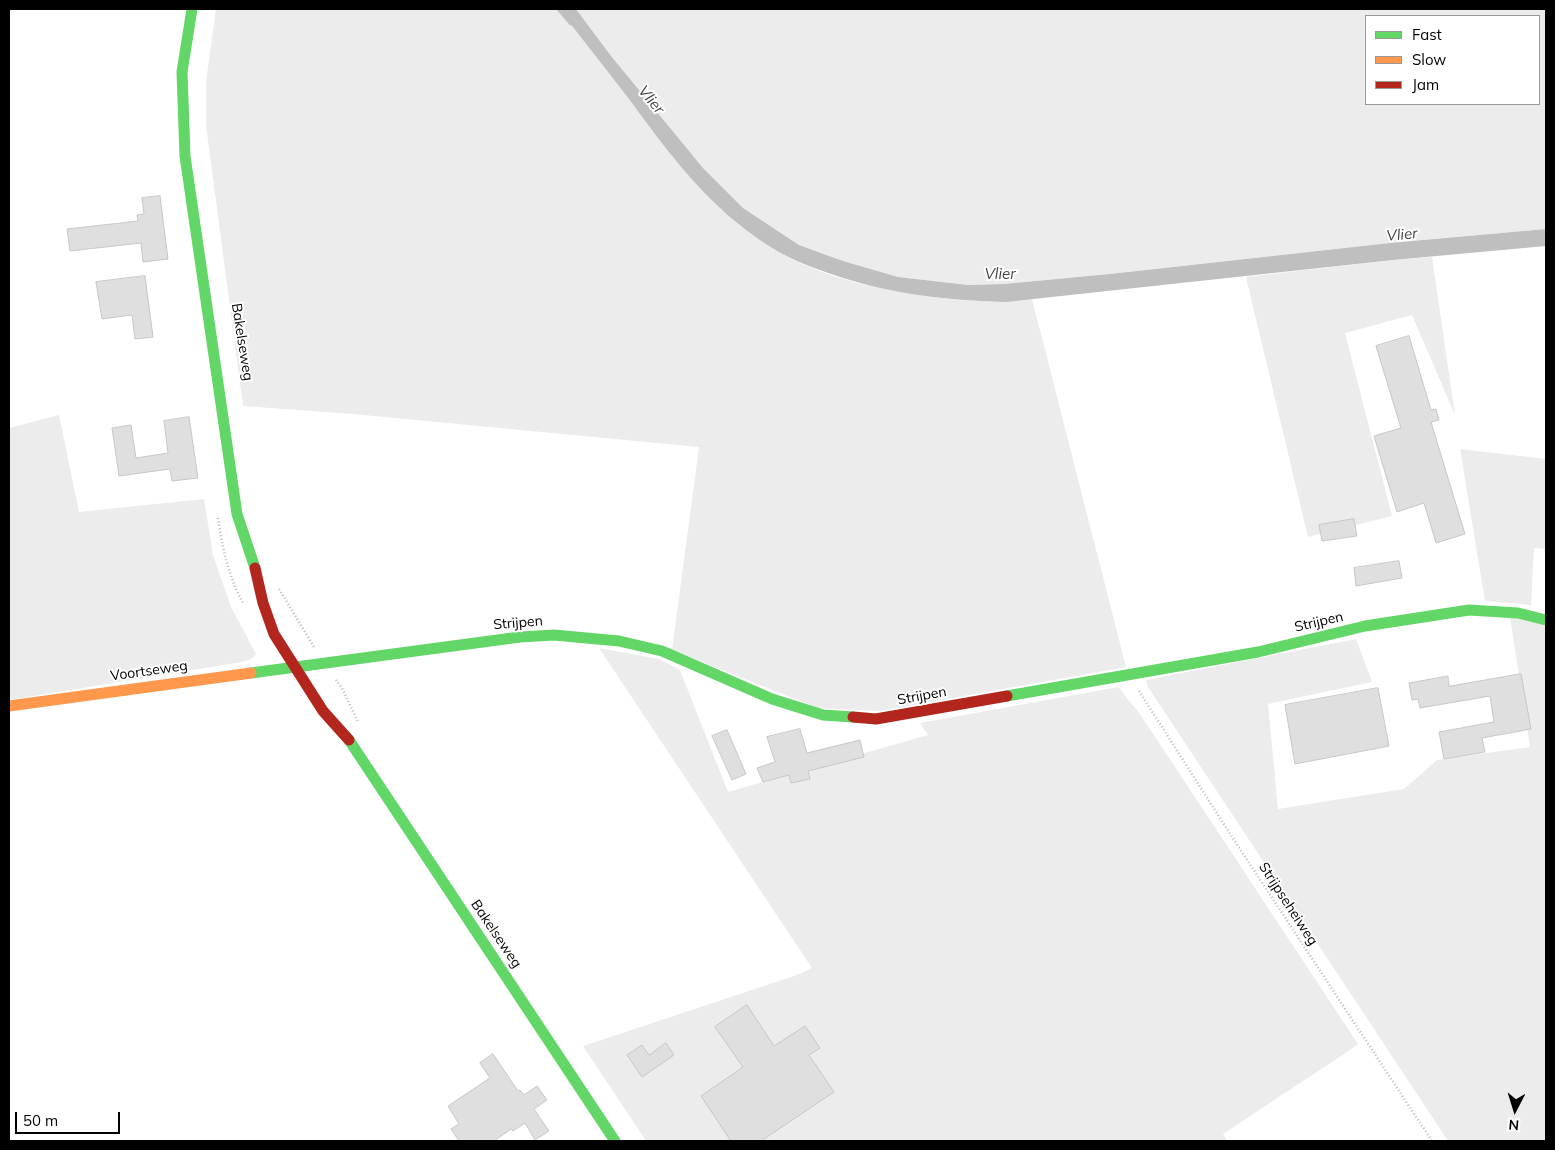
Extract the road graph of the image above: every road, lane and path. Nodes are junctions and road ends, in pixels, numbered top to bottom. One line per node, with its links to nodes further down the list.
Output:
1 (192, 9): 2 (street, Bakelseweg)
2 (254, 566): 4 (street, Bakelseweg); 8 (street, Bakelseweg)
3 (278, 587): 6 (path)
4 (281, 617)
5 (1546, 620): 9 (street, Strijpen)
6 (324, 663): 7 (street, Strijpen); 9 (street, Strijpen)
7 (310, 665): 8 (street, Voortseweg)
8 (294, 667): 10 (street, Voortseweg); 12 (street, Bakelseweg)
9 (1129, 675): 14 (path, Strijpseheiweg)
10 (9, 706)
11 (338, 712): 12 (street, Bakelseweg)
12 (351, 742): 13 (street, Bakelseweg)
13 (615, 1141)
14 (1432, 1141)

